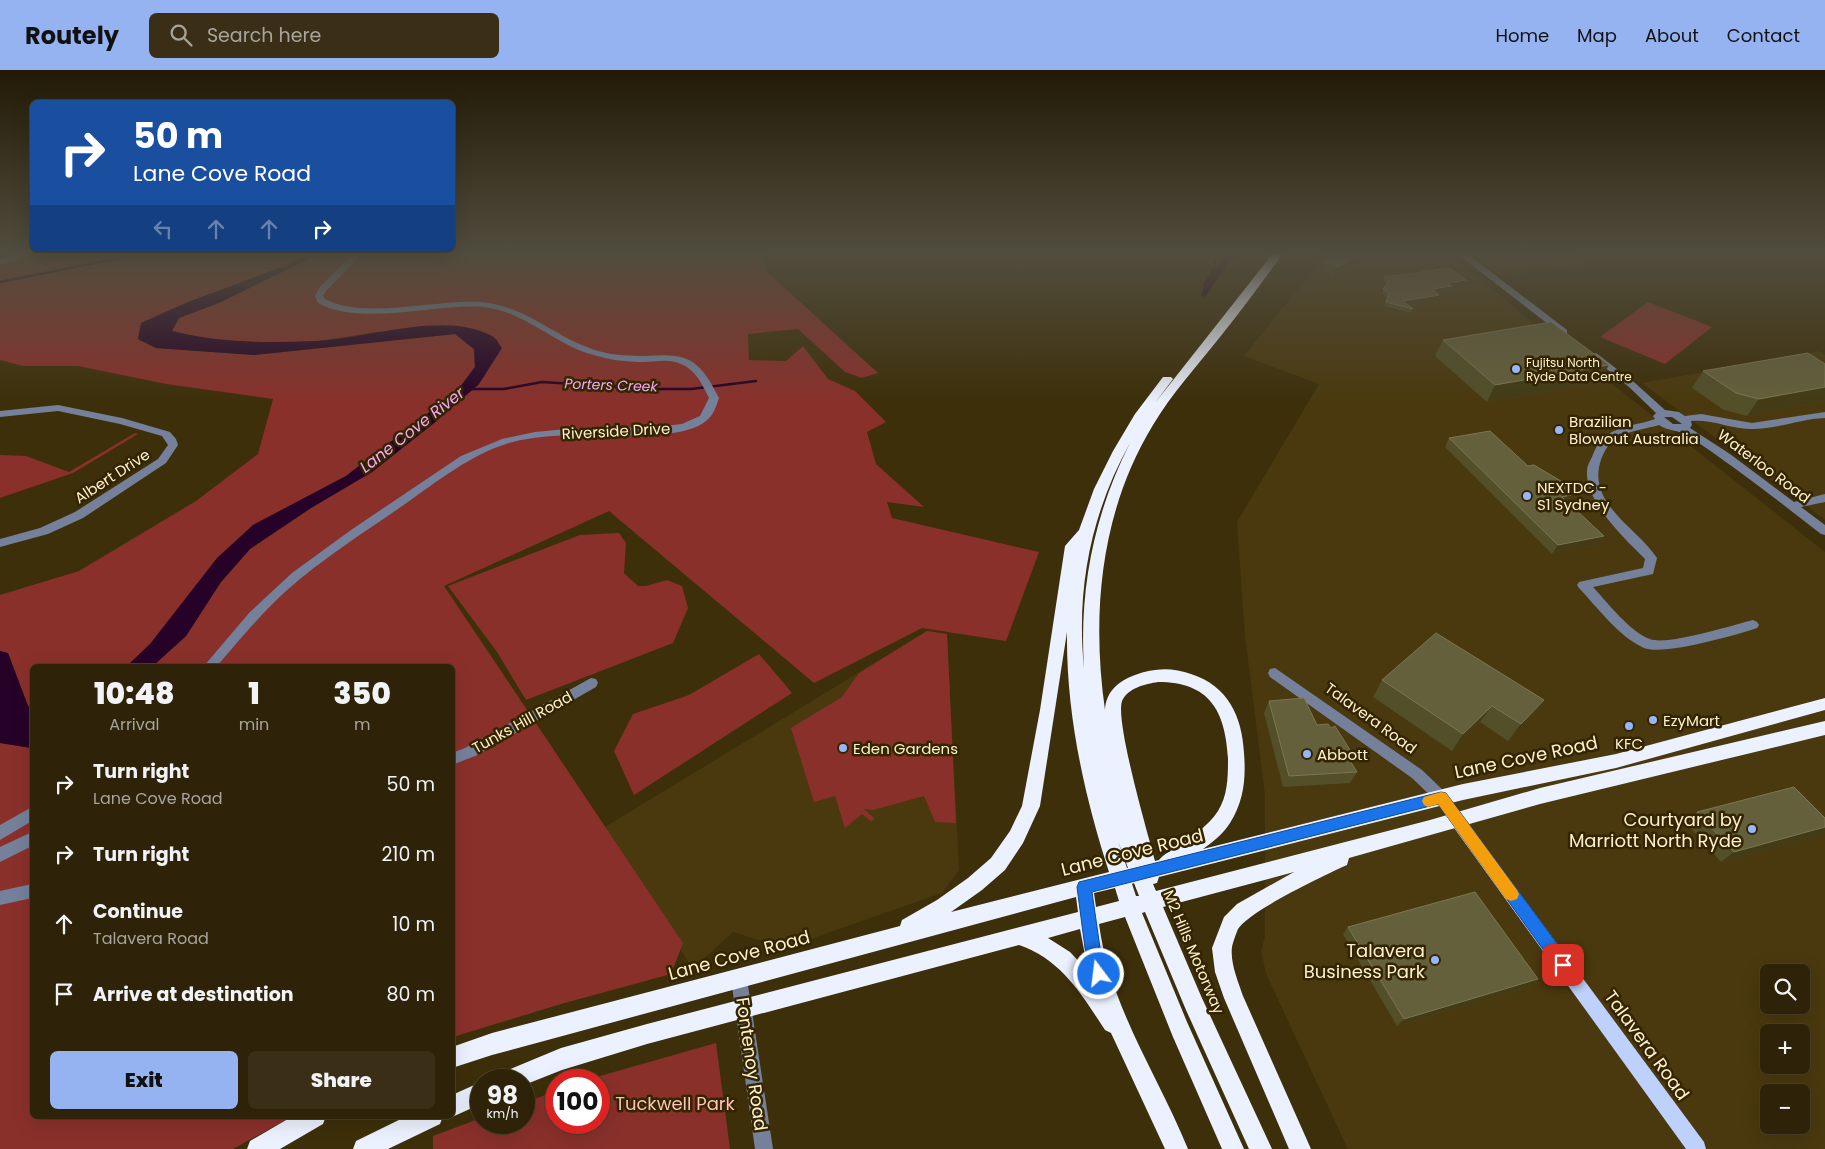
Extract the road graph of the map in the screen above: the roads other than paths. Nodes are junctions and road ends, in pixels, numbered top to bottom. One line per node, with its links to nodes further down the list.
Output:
1 (325, 302): 17 (street, Riverside Drive)
2 (1229, 302): 14 (highway)
3 (1240, 302): 34 (highway, M2 Hills Motorway)
4 (1526, 302): 5 (street)
5 (1574, 339)
6 (1589, 351): 9 (street)
7 (0, 414): 15 (street, Albert Drive)
8 (1825, 415): 10 (street)
9 (1661, 417): 10 (street); 16 (street)
10 (1683, 423): 12 (street, Waterloo Road)
11 (1825, 498): 12 (street)
12 (1792, 506): 13 (street, Waterloo Road)
13 (1825, 531)
14 (1086, 532): 37 (highway); 51 (highway)
15 (0, 543)
16 (1753, 625)
17 (212, 664)
18 (1275, 673): 23 (street, Talavera Road)
19 (591, 683): 22 (street, Tunks Hill Road)
20 (1825, 704): 23 (highway, Lane Cove Road)
21 (1825, 728): 25 (highway)
22 (455, 758)
23 (1441, 798): 25 (highway); 30 (highway, Lane Cove Road)
24 (30, 814): 26 (street)
25 (1457, 820): 28 (highway); 54 (main road, Talavera Road)
26 (0, 833)
27 (30, 840): 29 (street)
28 (1373, 843): 35 (highway); 53 (highway)
29 (0, 855)
30 (1162, 868): 31 (highway, Lane Cove Road); 34 (highway)
31 (1093, 885): 35 (highway); 37 (highway, Lane Cove Road)
32 (30, 891): 33 (street)
33 (0, 898)
34 (1151, 902): 52 (highway, M2 Hills Motorway)
35 (1090, 918): 36 (highway); 40 (highway)
36 (1018, 936): 39 (highway); 40 (highway)
37 (890, 938): 38 (highway, Lane Cove Road)
38 (739, 979): 39 (street, Fontenoy Road); 41 (highway, Lane Cove Road)
39 (744, 1008): 42 (highway); 49 (street, Fontenoy Road)
40 (1125, 1043): 50 (highway)
41 (455, 1057)
42 (535, 1070)
43 (470, 1098): 44 (highway)
44 (455, 1105)
45 (310, 1119): 47 (highway)
46 (424, 1119): 48 (highway)
47 (258, 1149)
48 (364, 1149)
49 (764, 1149)
50 (1177, 1149)
51 (1233, 1149)
52 (1260, 1149)
53 (1300, 1149)
54 (1697, 1149)

